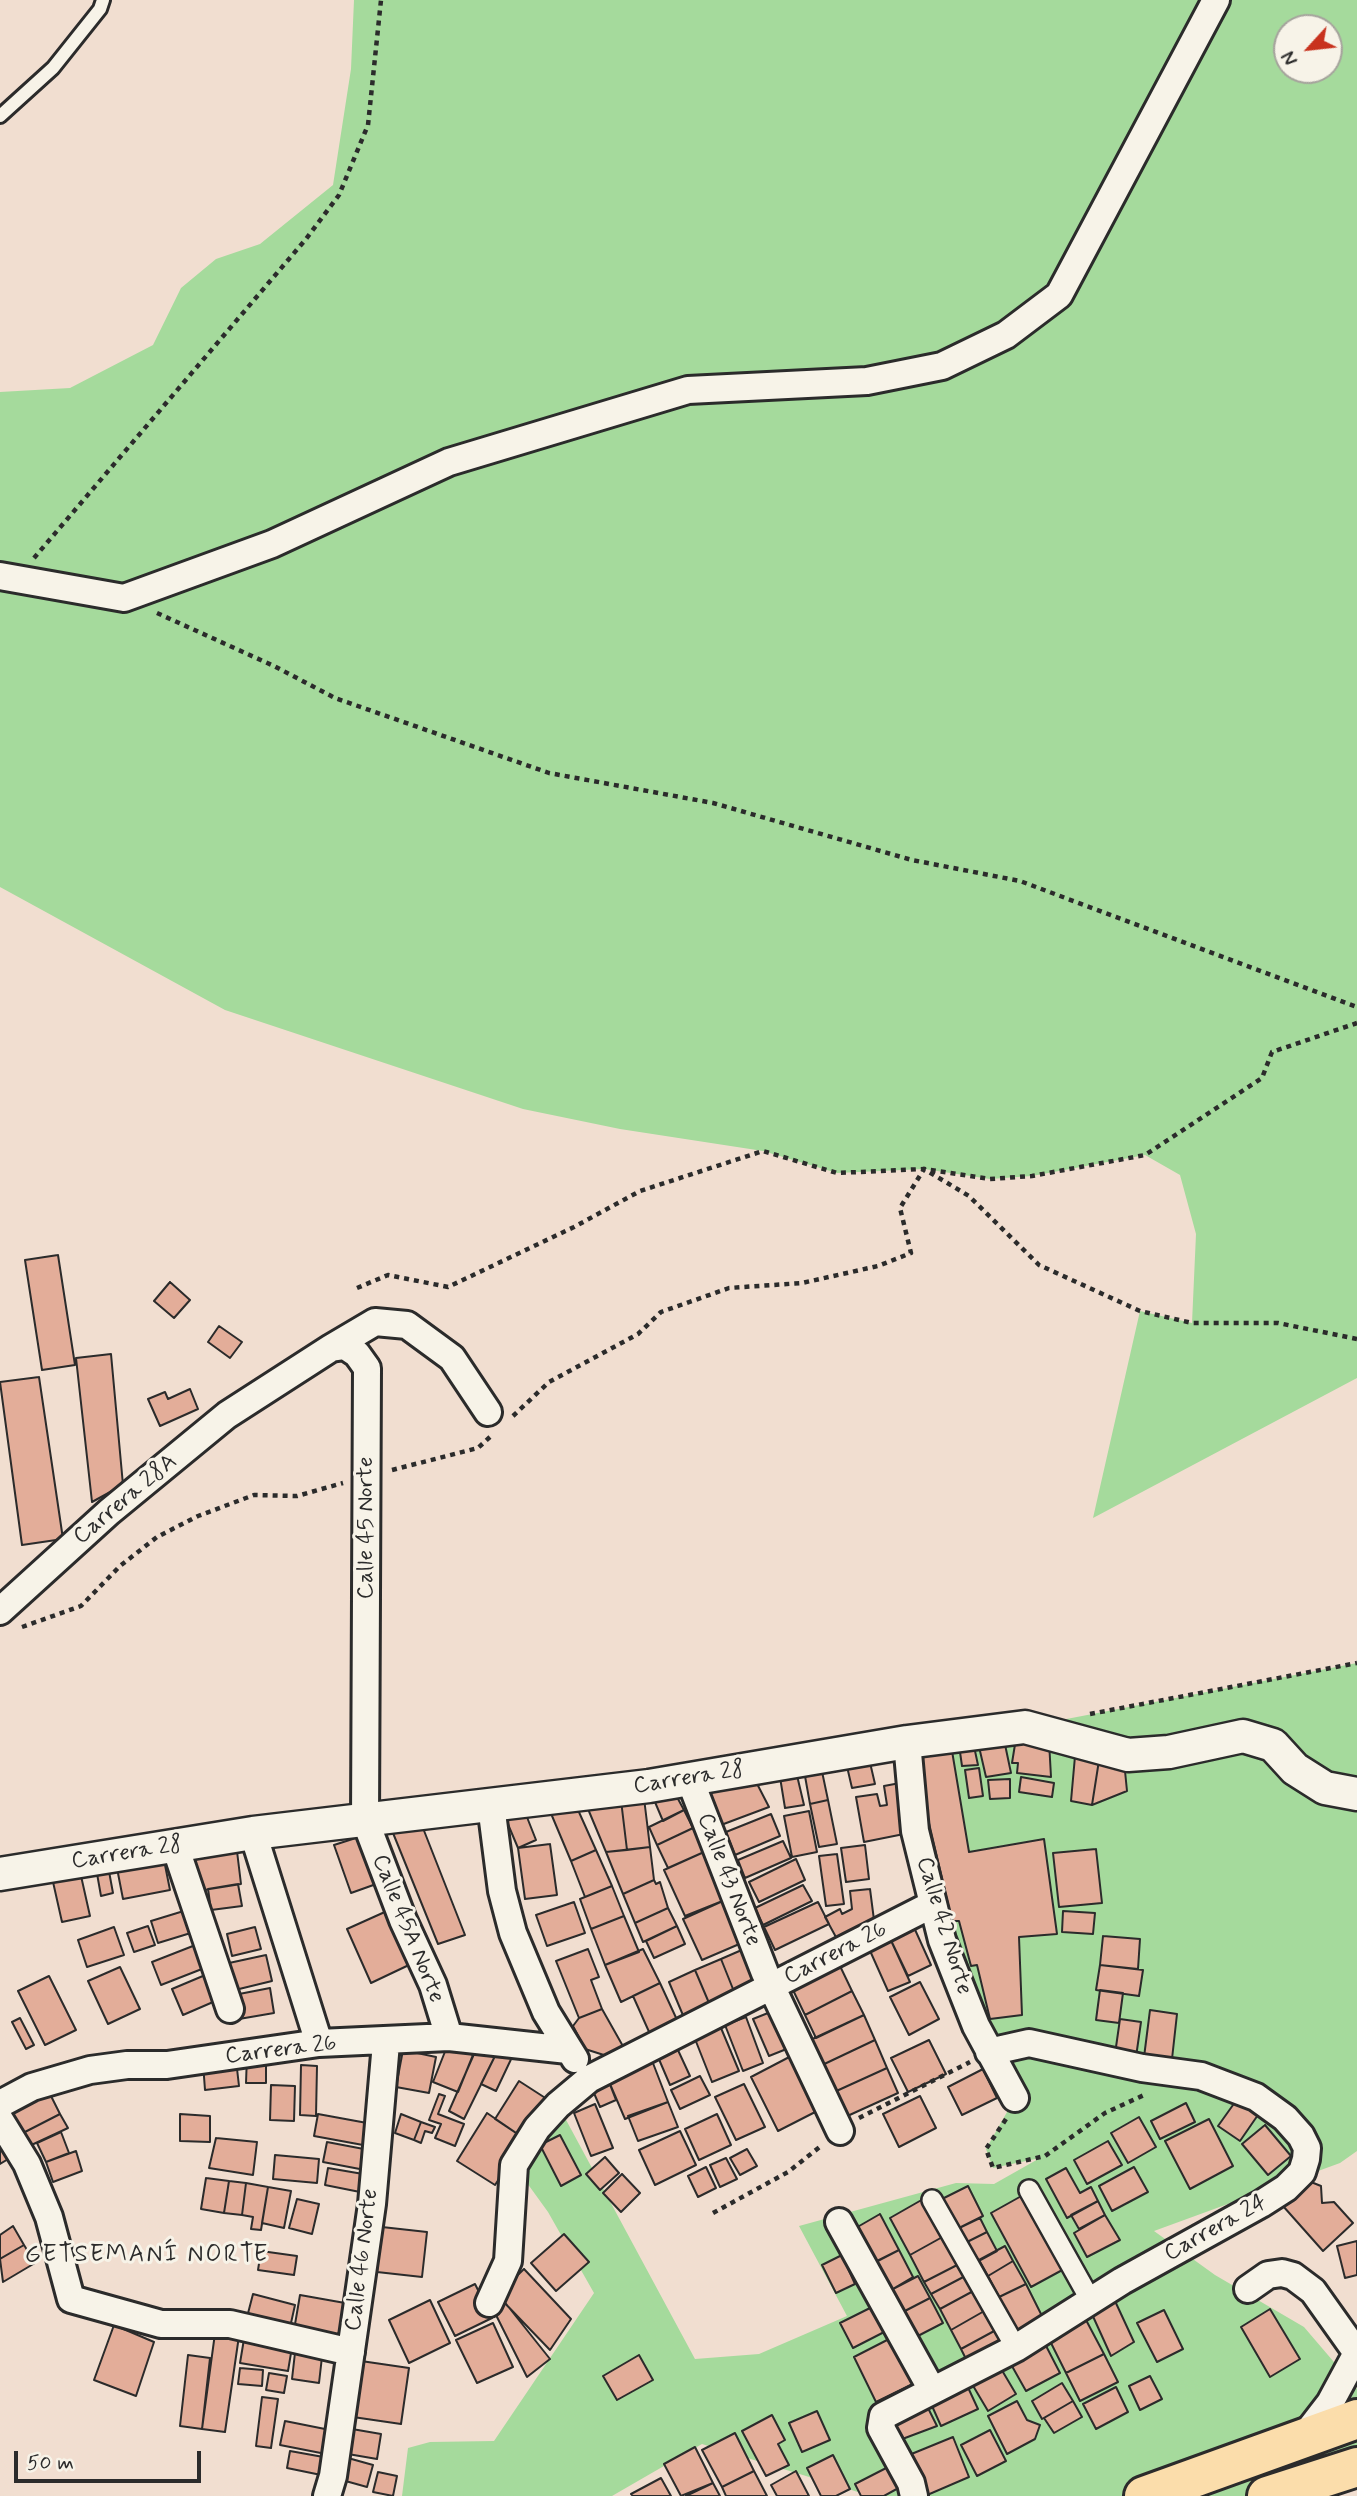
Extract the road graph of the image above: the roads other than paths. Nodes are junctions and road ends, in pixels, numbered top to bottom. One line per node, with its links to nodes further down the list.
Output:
1 (103, 0): 3 (lane)
2 (1216, 0): 4 (street)
3 (0, 116)
4 (8, 578)
5 (331, 1348): 6 (street); 7 (street, Carrera 28A); 12 (street, Calle 45 Norte)
6 (488, 1412)
7 (0, 1611)
8 (907, 1742): 9 (street, Carrera 28); 10 (street, Carrera 28); 16 (street, Calle 42 Norte)
9 (690, 1780): 11 (street, Carrera 28); 17 (street, Calle 43 Norte)
10 (1357, 1794)
11 (491, 1805): 12 (street, Carrera 28); 22 (street)
12 (365, 1820): 13 (street, Carrera 28); 19 (street, Calle 45A Norte)
13 (253, 1833): 14 (street, Carrera 28); 20 (street)
14 (175, 1846): 15 (street, Carrera 28); 18 (street)
15 (0, 1874)
16 (933, 1905): 17 (street, Carrera 26); 23 (street, Calle 42 Norte)
17 (773, 1986): 24 (street, Carrera 26); 28 (street, Calle 43 Norte)
18 (230, 2009)
19 (449, 2037): 21 (street, Carrera 26); 22 (street, Carrera 26)
20 (319, 2043): 21 (street, Carrera 26); 26 (street, Carrera 26)
21 (386, 2043): 36 (street, Calle 46 Norte)
22 (568, 2050): 24 (street)
23 (989, 2052): 25 (street, Calle 42 Norte); 33 (street, Carrera 24)
24 (589, 2079): 34 (street)
25 (1015, 2098)
26 (0, 2104)
27 (0, 2120): 36 (street)
28 (840, 2131)
29 (1029, 2189): 33 (street)
30 (932, 2200): 35 (street)
31 (839, 2222): 38 (street)
32 (1248, 2289): 37 (street)
33 (1091, 2301): 35 (street, Carrera 24)
34 (489, 2304)
35 (1016, 2348): 38 (street, Carrera 24)
36 (351, 2352): 42 (street, Calle 46 Norte)
37 (1357, 2353): 40 (street)
38 (932, 2390): 43 (street, Carrera 24)
39 (1357, 2419): 40 (highway)
40 (1303, 2438): 44 (highway)
41 (1357, 2466): 45 (highway)
42 (330, 2486)
43 (914, 2496)
44 (1144, 2496)
45 (1267, 2496)

